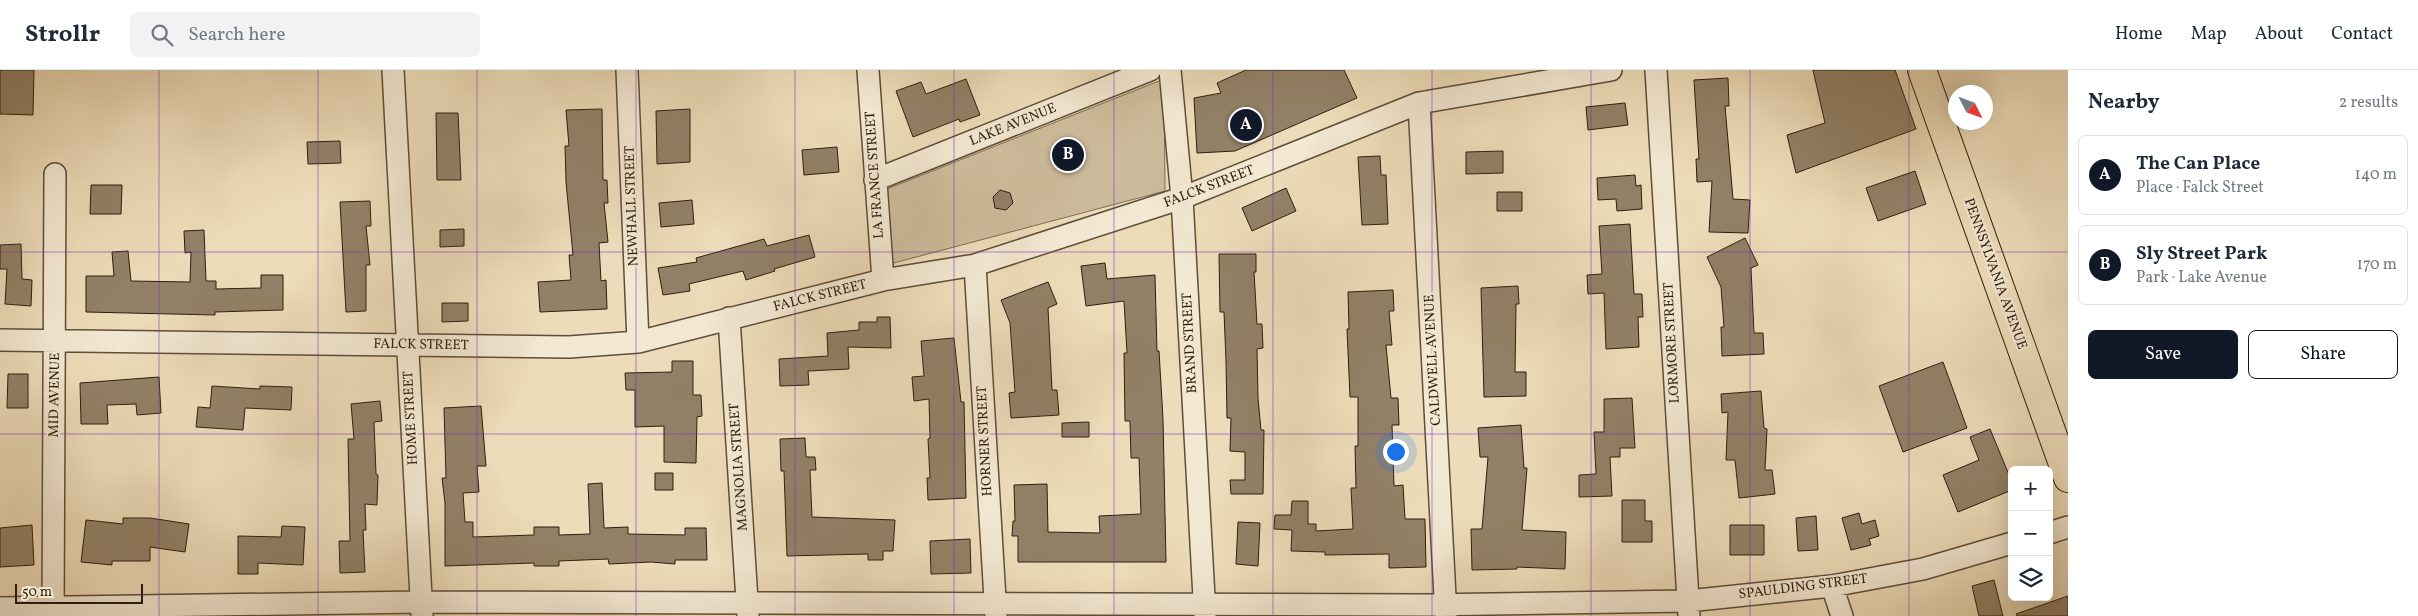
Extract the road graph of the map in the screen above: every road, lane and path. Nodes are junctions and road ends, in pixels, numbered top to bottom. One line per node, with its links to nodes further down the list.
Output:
1 (393, 70): 19 (street, HOME STREET)
2 (627, 70): 18 (street, NEWHALL STREET)
3 (868, 70): 11 (street, LA FRANCE STREET)
4 (1150, 70): 11 (street, LAKE AVENUE)
5 (1170, 70): 12 (street, BRAND STREET)
6 (1611, 70): 9 (street, FALCK STREET)
7 (1656, 70): 29 (street, LORMORE STREET)
8 (1922, 70): 20 (main road, PENNSYLVANIA AVENUE)
9 (1419, 103): 12 (street, FALCK STREET); 31 (street, CALDWELL AVENUE)
10 (55, 174): 17 (street, MID AVENUE)
11 (875, 180): 14 (street, LA FRANCE STREET)
12 (1182, 198): 13 (street, FALCK STREET); 30 (street, BRAND STREET)
13 (975, 265): 14 (street, FALCK STREET); 28 (street, HORNER STREET)
14 (883, 280): 15 (street, FALCK STREET)
15 (729, 318): 18 (street, FALCK STREET); 27 (street, MAGNOLIA STREET)
16 (0, 340): 17 (street, FALCK STREET)
17 (55, 340): 19 (street, FALCK STREET); 32 (street, MID AVENUE)
18 (638, 342): 19 (street, FALCK STREET)
19 (408, 344): 26 (street, HOME STREET)
20 (2068, 478)
21 (2068, 527): 22 (street)
22 (2053, 531)
23 (2008, 544): 24 (street, SPAULDING STREET)
24 (1832, 586): 29 (street, SPAULDING STREET); 33 (street)
25 (0, 608): 32 (street, SPAULDING STREET)
26 (421, 609): 27 (street, SPAULDING STREET); 32 (street, SPAULDING STREET)
27 (747, 609): 28 (street, SPAULDING STREET)
28 (995, 609): 30 (street, SPAULDING STREET)
29 (1688, 609): 31 (street, SPAULDING STREET)
30 (1205, 610): 31 (street, SPAULDING STREET)
31 (1446, 610)
32 (52, 612)
33 (1842, 616)

